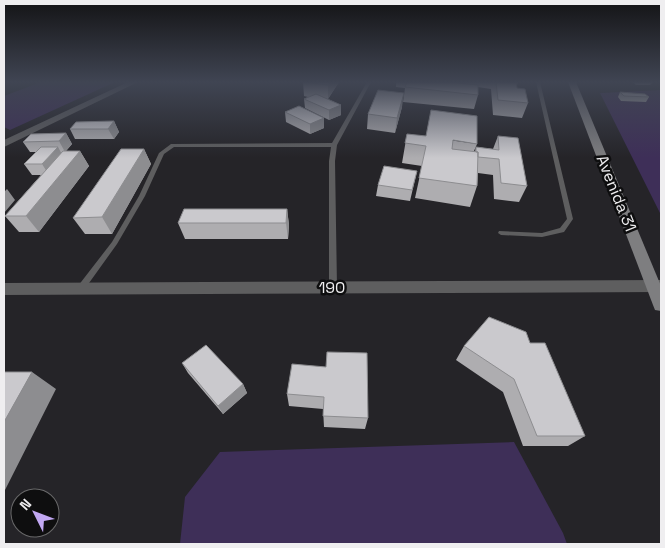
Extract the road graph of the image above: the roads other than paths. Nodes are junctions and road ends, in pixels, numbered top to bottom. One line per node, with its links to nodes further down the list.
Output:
1 (80, 108): 5 (street)
2 (355, 108): 6 (lane)
3 (544, 108): 7 (lane)
4 (583, 108): 8 (main road, Avenida 31)
5 (4, 144)
6 (334, 146): 9 (lane); 10 (lane)
7 (501, 233)
8 (657, 286): 9 (street, 190); 12 (main road, Avenida 31)
9 (333, 287): 10 (street, 190)
10 (81, 288): 11 (street, 190)
11 (4, 289)
12 (661, 305)

